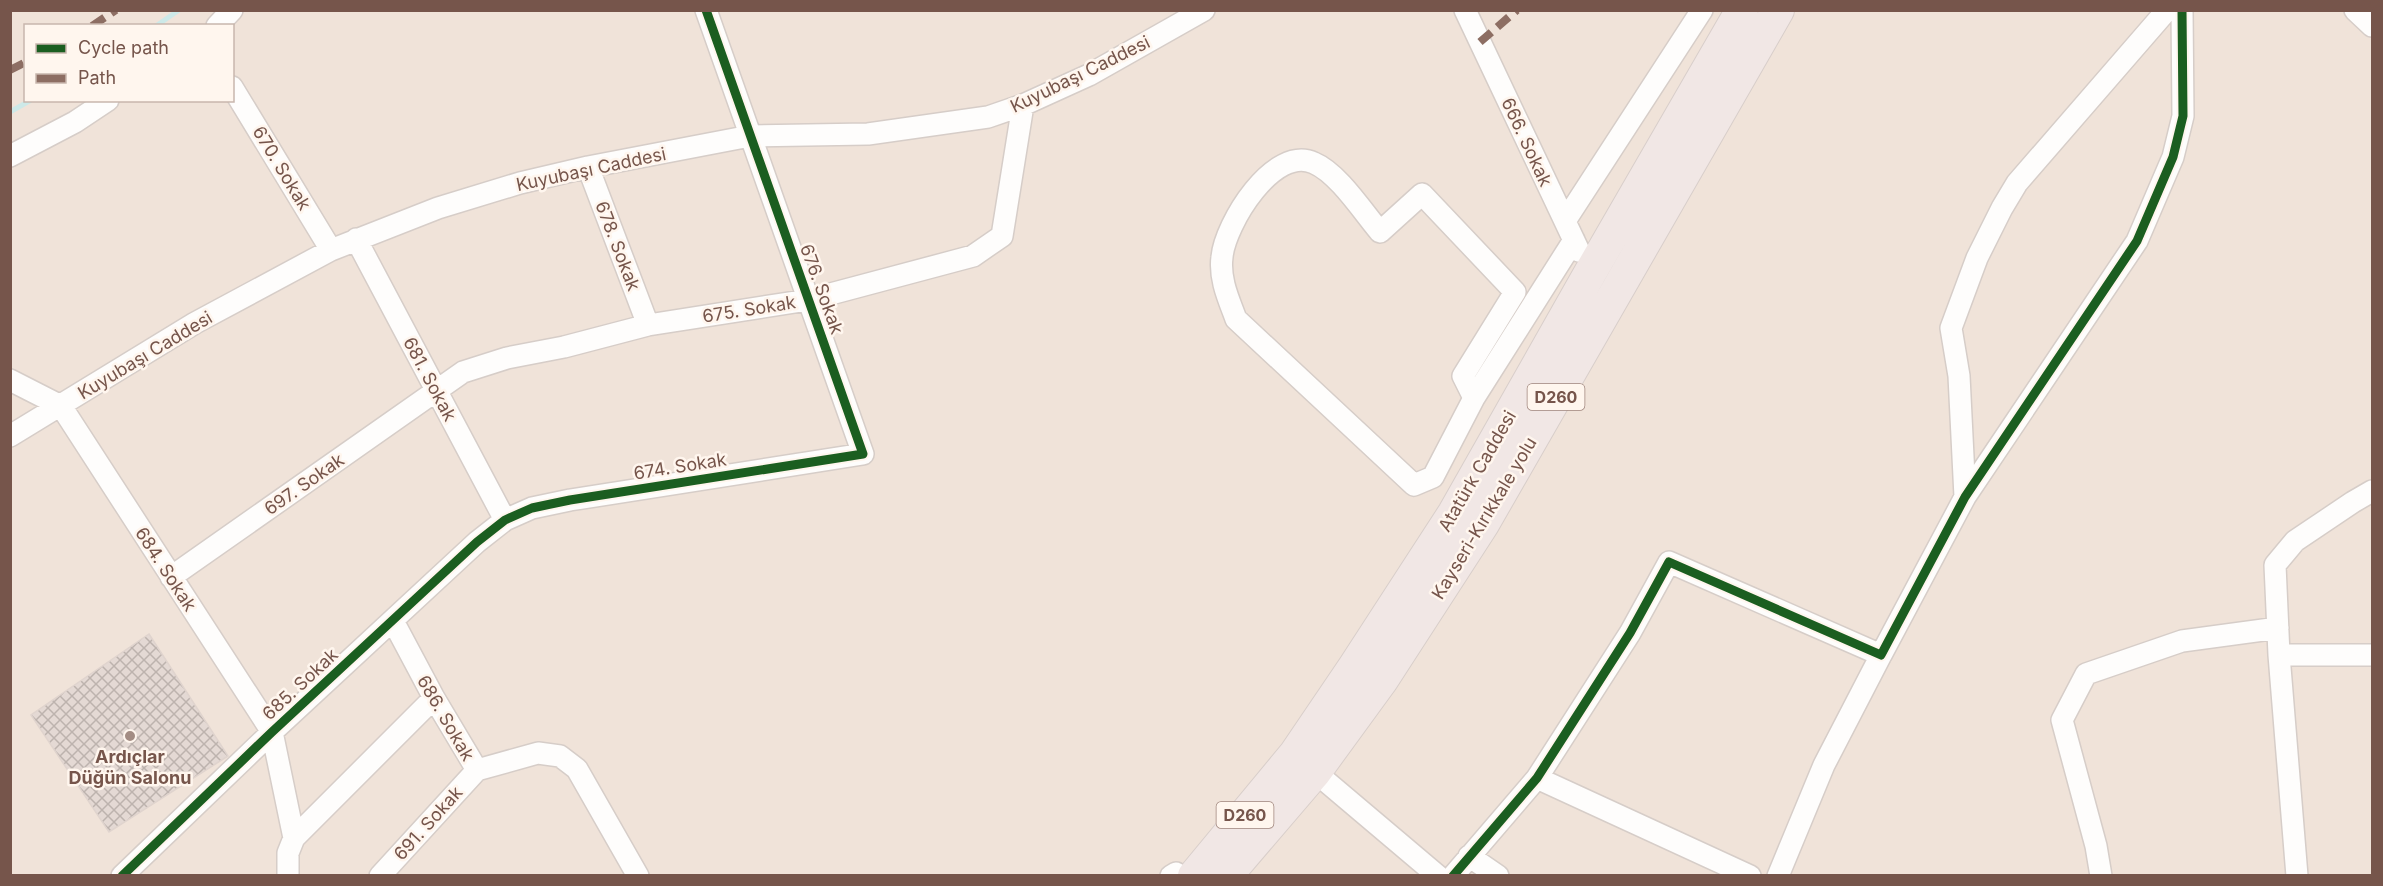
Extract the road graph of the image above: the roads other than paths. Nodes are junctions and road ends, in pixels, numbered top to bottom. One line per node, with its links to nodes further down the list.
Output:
1 (232, 10): 11 (street)
2 (706, 10): 16 (street, 676. Sokak)
3 (1204, 10): 15 (street, Kuyubaşı Caddesi)
4 (1465, 10): 19 (street, 666. Sokak)
5 (1702, 10): 19 (street)
6 (1742, 10): 23 (highway, Atatürk Caddesi / D260)
7 (1778, 10): 43 (highway, Kayseri-Kırıkkale yolu / D260)
8 (2167, 10): 33 (street)
9 (2182, 10): 33 (street)
10 (2355, 10): 12 (street)
11 (219, 24)
12 (2373, 26)
13 (234, 90): 22 (street, 670. Sokak)
14 (105, 102): 17 (street)
15 (1023, 105): 16 (street, Kuyubaşı Caddesi); 24 (street, 675. Sokak)
16 (750, 136): 18 (street, Kuyubaşı Caddesi); 24 (street, 676. Sokak)
17 (10, 156)
18 (588, 167): 20 (street, Kuyubaşı Caddesi); 25 (street, 678. Sokak)
19 (1565, 220): 21 (street, 666. Sokak)
20 (356, 239): 22 (street, Kuyubaşı Caddesi); 27 (street, 681. Sokak)
21 (1574, 240): 23 (street, 666. Sokak); 28 (street)
22 (331, 250): 29 (street, Kuyubaşı Caddesi)
23 (1590, 273): 43 (highway, Atatürk Caddesi / D260)
24 (808, 300): 25 (street, 675. Sokak); 31 (street, 676. Sokak)
25 (648, 326): 27 (street, 675. Sokak)
26 (10, 380): 29 (street)
27 (437, 391): 34 (street, 681. Sokak); 35 (street, 697. Sokak)
28 (1474, 398): 28 (street)
29 (61, 406): 30 (street, Kuyubaşı Caddesi); 35 (street, 684. Sokak)
30 (10, 436)
31 (863, 454): 34 (street, 674. Sokak)
32 (2373, 491): 37 (street)
33 (1965, 497): 38 (street)
34 (505, 520): 36 (street, 685. Sokak)
35 (171, 578): 42 (street, 684. Sokak)
36 (393, 621): 41 (street, 686. Sokak); 42 (street, 685. Sokak)
37 (2278, 628): 40 (street); 60 (street)
38 (1881, 655): 45 (street); 59 (street)
39 (2373, 655): 40 (street)
40 (2279, 656): 61 (street)
41 (434, 698): 44 (street, 686. Sokak); 46 (street)
42 (272, 732): 46 (street); 50 (street, 685. Sokak)
43 (1305, 763): 49 (highway, Atatürk Caddesi / D260); 53 (highway, Kayseri-Kırıkkale yolu / D260); 54 (highway); 55 (street)
44 (477, 770): 48 (street, 686. Sokak); 52 (street, 691. Sokak)
45 (1537, 778): 47 (street); 58 (street)
46 (294, 838): 51 (street)
47 (1469, 855): 56 (street); 57 (street)
48 (636, 875)
49 (1178, 875)
50 (122, 876)
51 (288, 876)
52 (380, 876)
53 (1226, 876)
54 (1254, 876)
55 (1438, 876)
56 (1453, 876)
57 (1498, 876)
58 (1750, 876)
59 (1778, 876)
60 (2101, 876)
61 (2297, 876)

